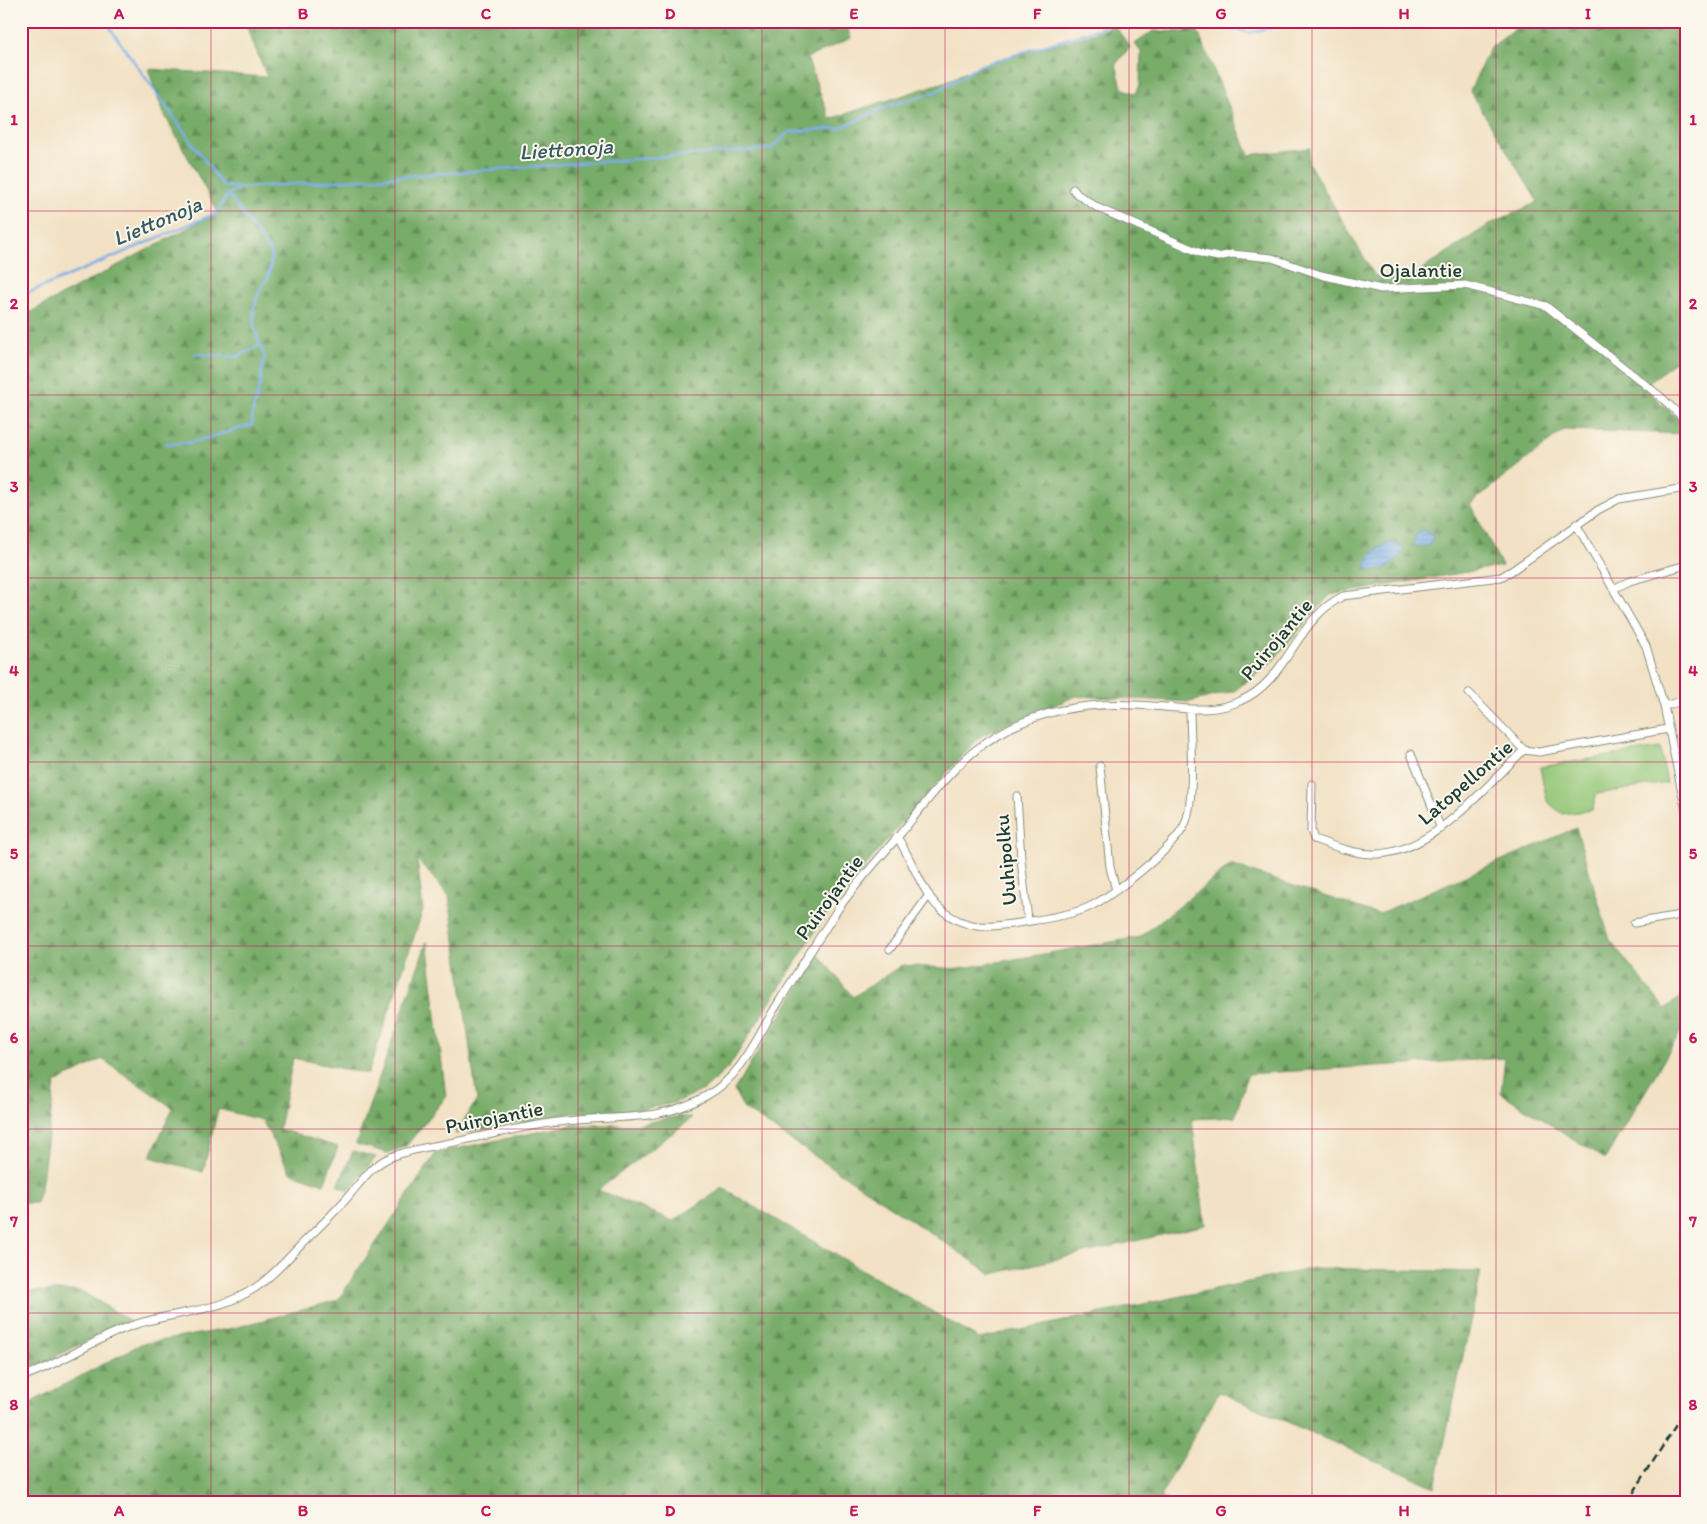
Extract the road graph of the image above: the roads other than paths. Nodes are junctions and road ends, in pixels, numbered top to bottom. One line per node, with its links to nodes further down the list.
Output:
1 (1073, 189): 2 (street, Ojalantie)
2 (1686, 421)
3 (1686, 488): 4 (street, Puirojantie)
4 (1576, 524): 6 (street); 10 (street, Puirojantie)
5 (1686, 566): 6 (street)
6 (1613, 589): 9 (street)
7 (1469, 693): 12 (street)
8 (1686, 700): 9 (street)
9 (1664, 706): 11 (street)
10 (1190, 709): 19 (street, Puirojantie); 20 (street)
11 (1668, 729): 12 (street, Latopellontie); 17 (street)
12 (1524, 750): 18 (street, Latopellontie)
13 (1410, 754): 18 (street)
14 (1100, 766): 20 (street)
15 (1312, 784): 18 (street, Latopellontie)
16 (1017, 796): 23 (street, Uuhipolku)
17 (1686, 811)
18 (1441, 829)
19 (898, 837): 21 (street); 26 (street, Puirojantie)
20 (1116, 890): 23 (street)
21 (929, 895): 23 (street); 25 (street)
22 (1686, 914): 24 (street)
23 (1028, 920)
24 (1634, 924)
25 (890, 949)
26 (21, 1377)

